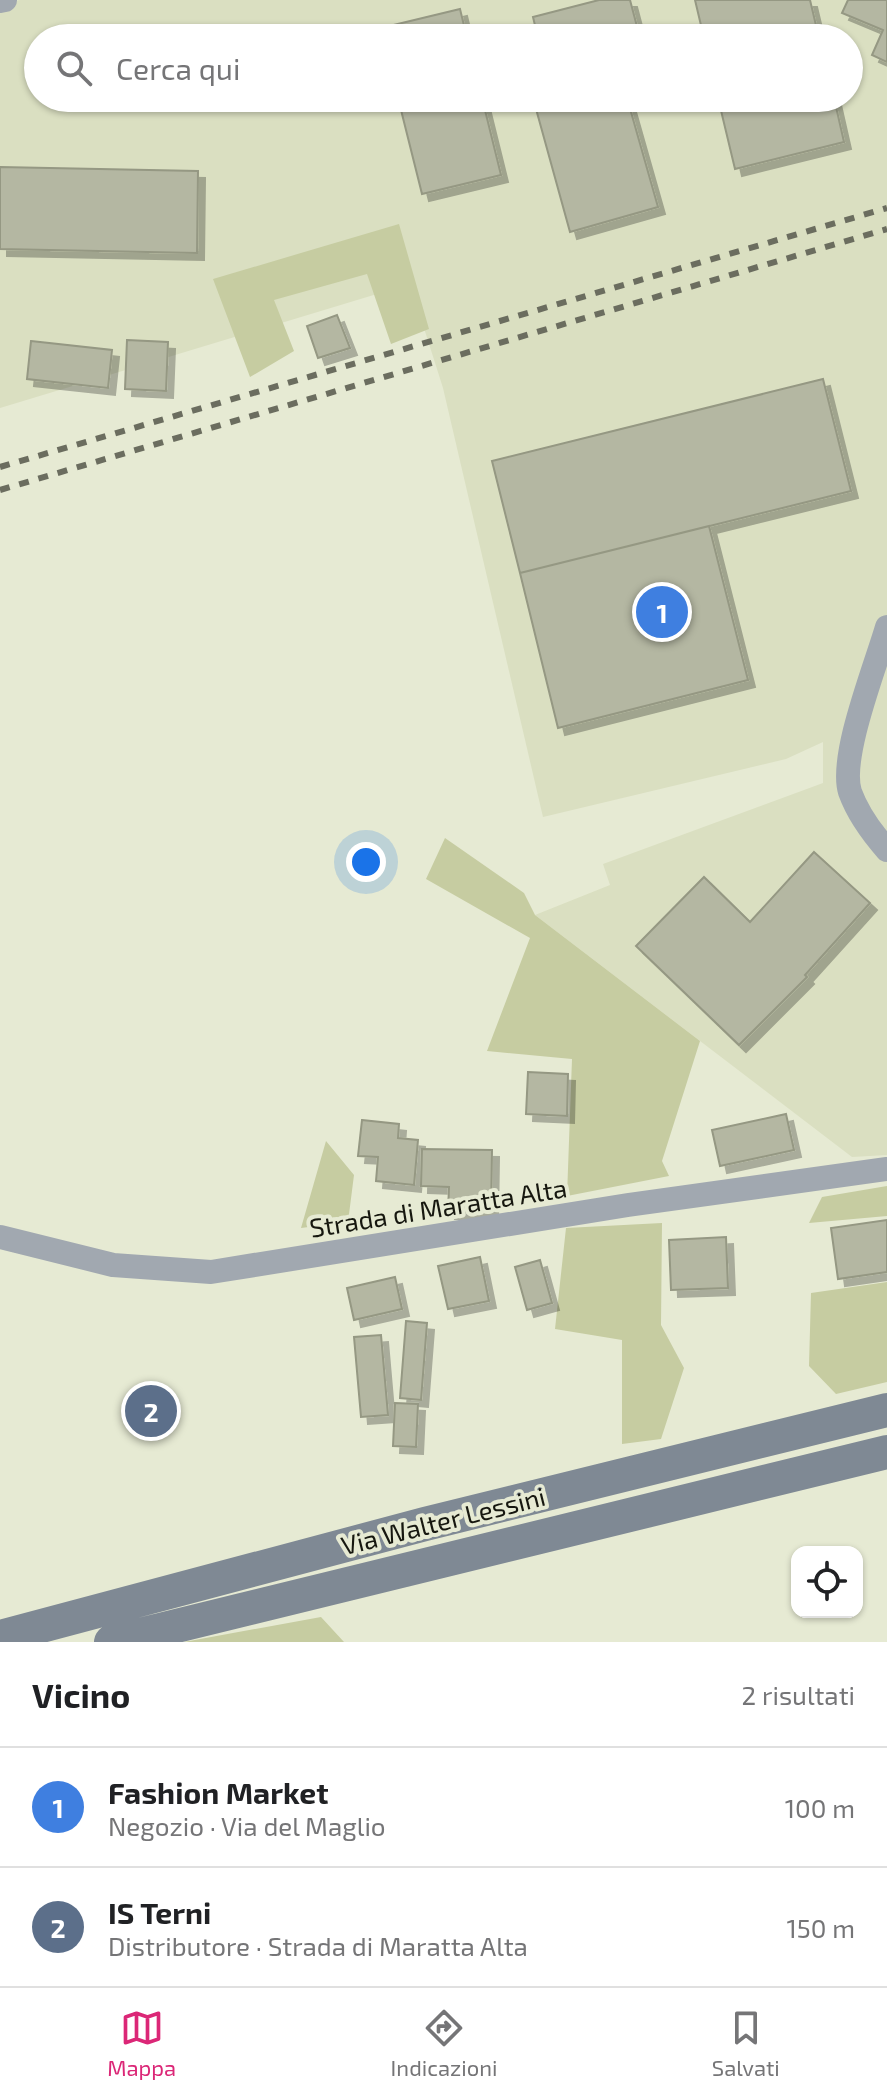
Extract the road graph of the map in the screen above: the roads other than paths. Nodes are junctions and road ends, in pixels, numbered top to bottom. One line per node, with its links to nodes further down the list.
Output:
1 (887, 627): 2 (street)
2 (887, 850)
3 (887, 1169): 4 (street, Strada di Maratta Alta)
4 (0, 1237)
5 (887, 1410): 7 (main road, Via Walter Lessini)
6 (887, 1452): 8 (main road, Via Walter Lessini)
7 (0, 1637)
8 (111, 1642)

